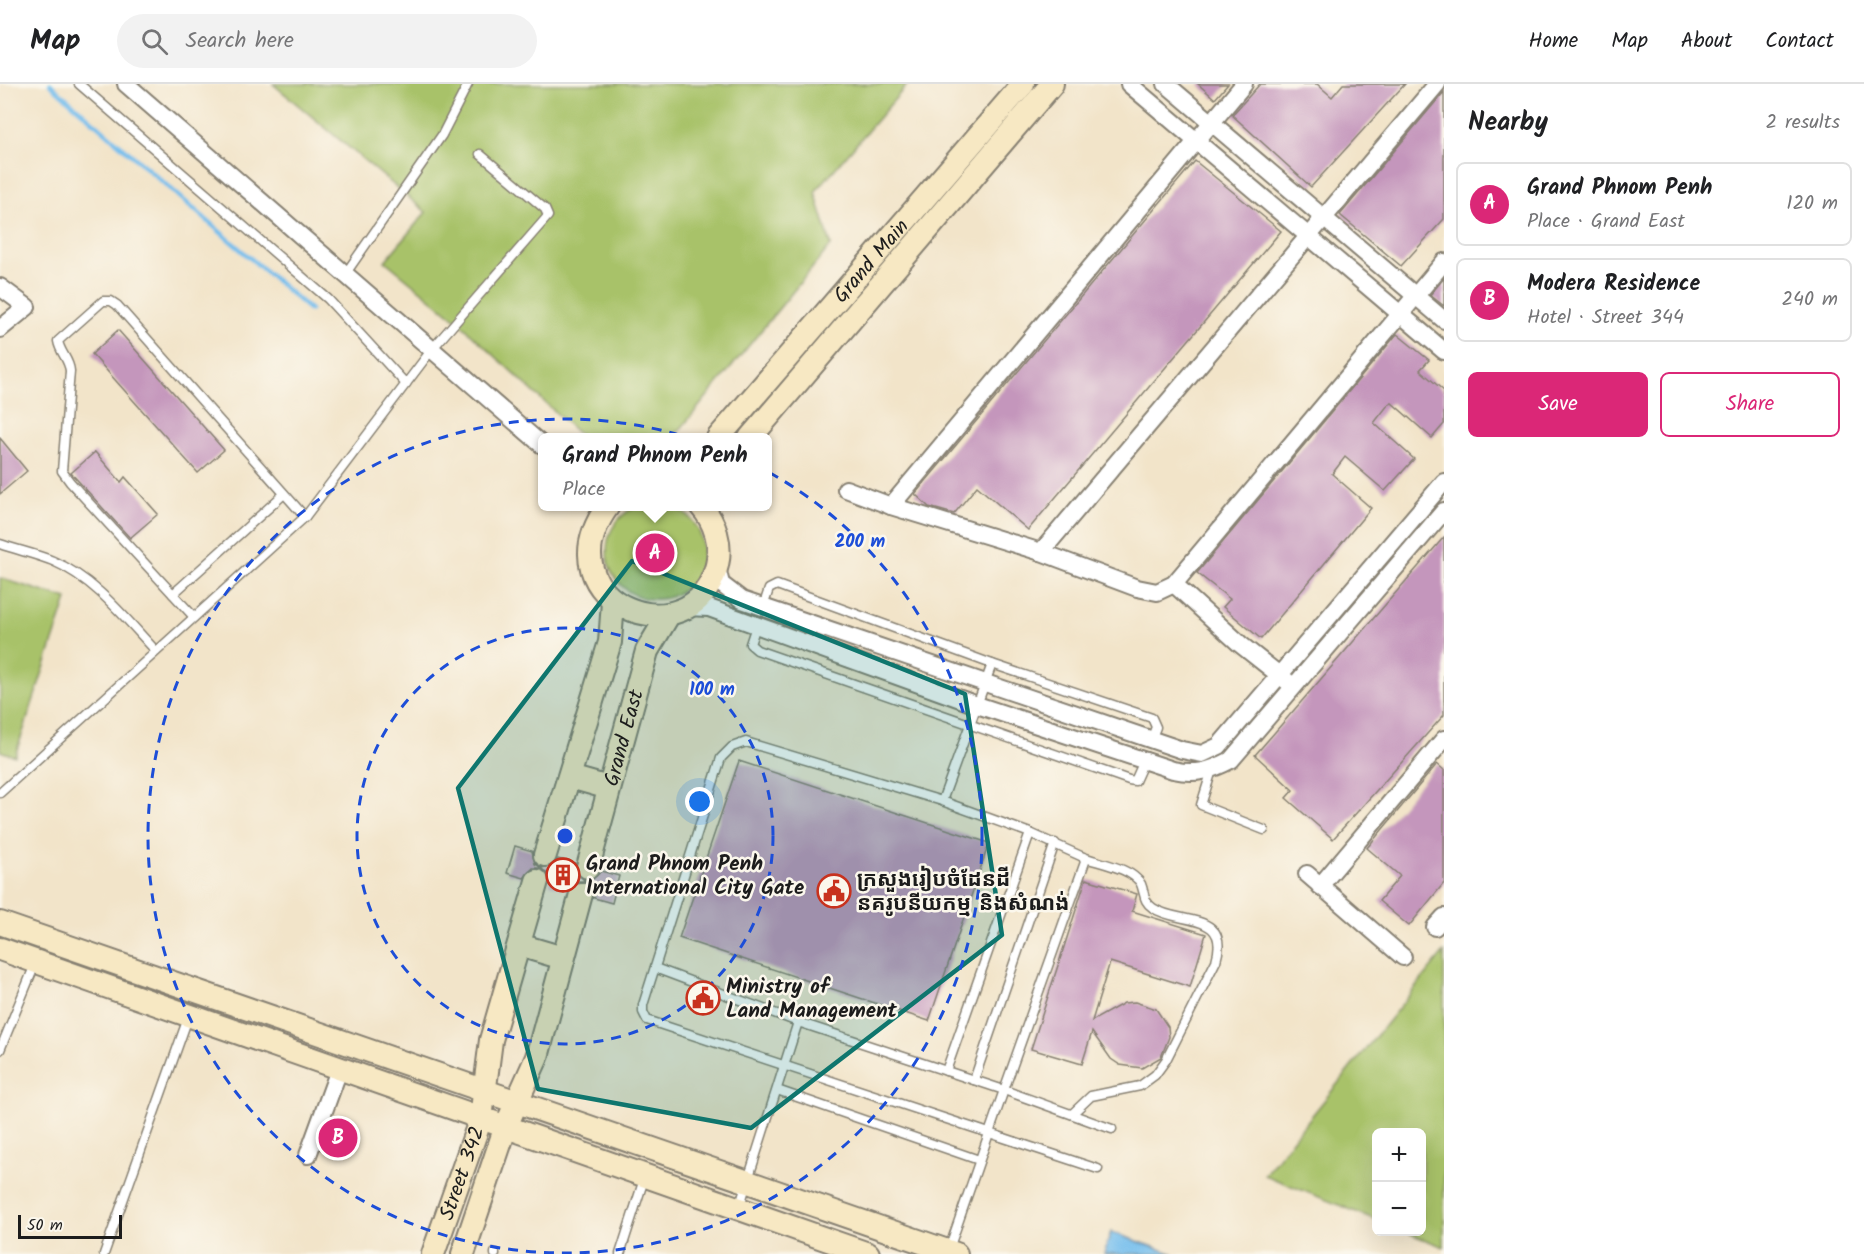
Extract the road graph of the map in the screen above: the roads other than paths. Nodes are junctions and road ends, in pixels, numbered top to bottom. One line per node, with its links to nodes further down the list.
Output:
1 (79, 84): 24 (lane)
2 (126, 84): 16 (street)
3 (468, 84): 16 (lane)
4 (1023, 84): 25 (street, Grand Main)
5 (1052, 84): 26 (street, Grand Main)
6 (1129, 84): 11 (street)
7 (1166, 84): 10 (street)
8 (1244, 84): 10 (street)
9 (1437, 84): 13 (street)
10 (1211, 123): 11 (street); 13 (street)
11 (1196, 141): 14 (street); 31 (street)
12 (480, 154): 22 (lane)
13 (1322, 217): 14 (street); 18 (street)
14 (1307, 235): 19 (street); 37 (street)
15 (1444, 262): 18 (street)
16 (346, 273): 22 (street)
17 (0, 287): 21 (street)
18 (1415, 296): 19 (street); 20 (street)
19 (1400, 314): 23 (street); 39 (street)
20 (1444, 320)
21 (0, 329)
22 (433, 348): 24 (lane); 27 (street)
23 (1444, 351)
24 (406, 384): 35 (lane)
25 (722, 433)
26 (754, 433)
27 (538, 441)
28 (1444, 482): 48 (street)
29 (846, 489): 31 (street)
30 (284, 494): 35 (lane); 40 (lane); 40 (lane)
31 (891, 506): 37 (street)
32 (605, 511): 41 (street)
33 (706, 511): 38 (street)
34 (1444, 511): 50 (street)
35 (305, 517): 44 (lane)
36 (0, 544): 46 (lane)
37 (1041, 552): 39 (street)
38 (717, 568): 42 (street); 43 (street, Grand East)
39 (1174, 584): 48 (street)
40 (173, 594): 44 (lane)
41 (613, 602): 43 (street); 58 (street, Grand East)
42 (763, 608): 47 (lane); 49 (street)
43 (677, 610): 45 (street); 59 (street, Grand East)
44 (194, 617): 46 (lane)
45 (756, 626): 51 (street); 52 (lane)
46 (156, 651): 60 (lane)
47 (992, 664): 49 (lane); 53 (lane)
48 (1280, 675): 50 (street); 55 (street)
49 (984, 684): 51 (lane); 53 (street)
50 (1293, 687): 57 (street)
51 (977, 705): 52 (lane); 56 (street)
52 (970, 724): 56 (lane); 61 (lane)
53 (1151, 740): 55 (street); 56 (street)
54 (1444, 740): 70 (street)
55 (1208, 752): 57 (street)
56 (1144, 761): 57 (street)
57 (1212, 770): 62 (lane)
58 (570, 777): 59 (street); 65 (street, Grand East)
59 (609, 788): 67 (street, Grand East)
60 (0, 793)
61 (942, 801): 63 (lane); 78 (lane)
62 (1264, 830)
63 (1030, 833): 64 (lane); 84 (lane)
64 (1055, 843): 66 (lane); 85 (lane)
65 (545, 855)
66 (1083, 857): 87 (lane); 90 (lane)
67 (588, 867)
68 (1307, 874): 70 (street)
69 (537, 882): 73 (street)
70 (1320, 886): 75 (street)
71 (581, 894): 76 (street)
72 (0, 923): 88 (street)
73 (519, 945): 76 (street); 88 (street)
74 (0, 949): 77 (street)
75 (1403, 957)
76 (563, 958): 89 (street)
77 (36, 961): 79 (street); 81 (lane)
78 (655, 968): 80 (lane); 83 (lane)
79 (189, 1015): 82 (street); 102 (lane)
80 (798, 1022): 83 (lane); 84 (lane)
81 (0, 1050)
82 (340, 1067): 91 (street); 95 (street)
83 (784, 1067): 86 (lane); 94 (lane)
84 (946, 1071): 85 (lane)
85 (974, 1080): 87 (lane)
86 (777, 1090): 96 (lane); 99 (lane)
87 (1004, 1090): 90 (lane); 94 (lane)
88 (484, 1092): 89 (street); 91 (street, Street 342)
89 (516, 1103): 92 (street, Street 342); 99 (street)
90 (1072, 1114): 93 (lane)
91 (481, 1118): 92 (street); 103 (street, Street 342)
92 (506, 1126): 98 (street); 104 (street, Street 342)
93 (1112, 1129)
94 (989, 1133): 96 (lane); 97 (lane)
95 (308, 1155)
96 (979, 1160): 101 (lane)
97 (1098, 1169)
98 (645, 1176): 100 (street); 105 (lane)
99 (746, 1181): 100 (lane); 101 (street)
100 (738, 1209): 106 (street)
101 (951, 1253)
102 (104, 1254)
103 (433, 1254)
104 (463, 1254)
105 (620, 1254)
106 (867, 1254)

